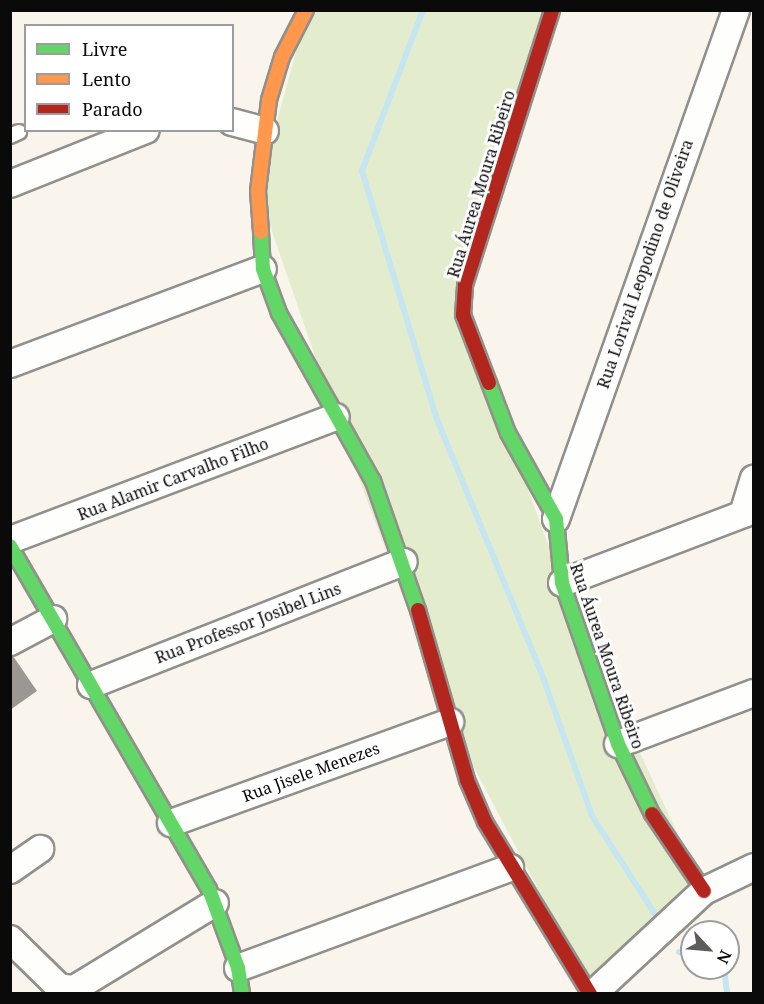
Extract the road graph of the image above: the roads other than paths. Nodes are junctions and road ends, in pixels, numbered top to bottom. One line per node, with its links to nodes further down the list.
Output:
1 (306, 10): 5 (street)
2 (552, 10): 13 (street, Rua Áurea Moura Ribeiro)
3 (736, 10): 13 (street, Rua Lorival Leopodino de Oliveira)
4 (234, 123): 5 (street)
5 (265, 131): 8 (street)
6 (141, 132): 7 (street)
7 (10, 184)
8 (263, 269): 9 (street); 10 (street)
9 (10, 364)
10 (336, 417): 14 (street, Rua Alamir Carvalho Filho); 16 (street)
11 (753, 479): 12 (street)
12 (748, 512): 17 (street)
13 (556, 519): 17 (street, Rua Áurea Moura Ribeiro)
14 (10, 540)
15 (10, 546): 18 (street)
16 (404, 562): 20 (street, Rua Professor Josibel Lins); 22 (street)
17 (562, 584): 23 (street, Rua Áurea Moura Ribeiro)
18 (53, 619): 19 (street); 20 (street)
19 (11, 640)
20 (92, 685): 24 (street)
21 (753, 693): 23 (street)
22 (450, 722): 24 (street, Rua Jisele Menezes); 27 (street)
23 (618, 744): 29 (street, Rua Áurea Moura Ribeiro)
24 (171, 823): 30 (street)
25 (40, 849): 28 (street)
26 (753, 867): 29 (street)
27 (510, 868): 32 (street); 34 (street)
28 (10, 870)
29 (704, 891): 34 (street)
30 (215, 903): 31 (street); 32 (street)
31 (10, 939)
32 (238, 968): 33 (street)
33 (242, 993)
34 (591, 993)

